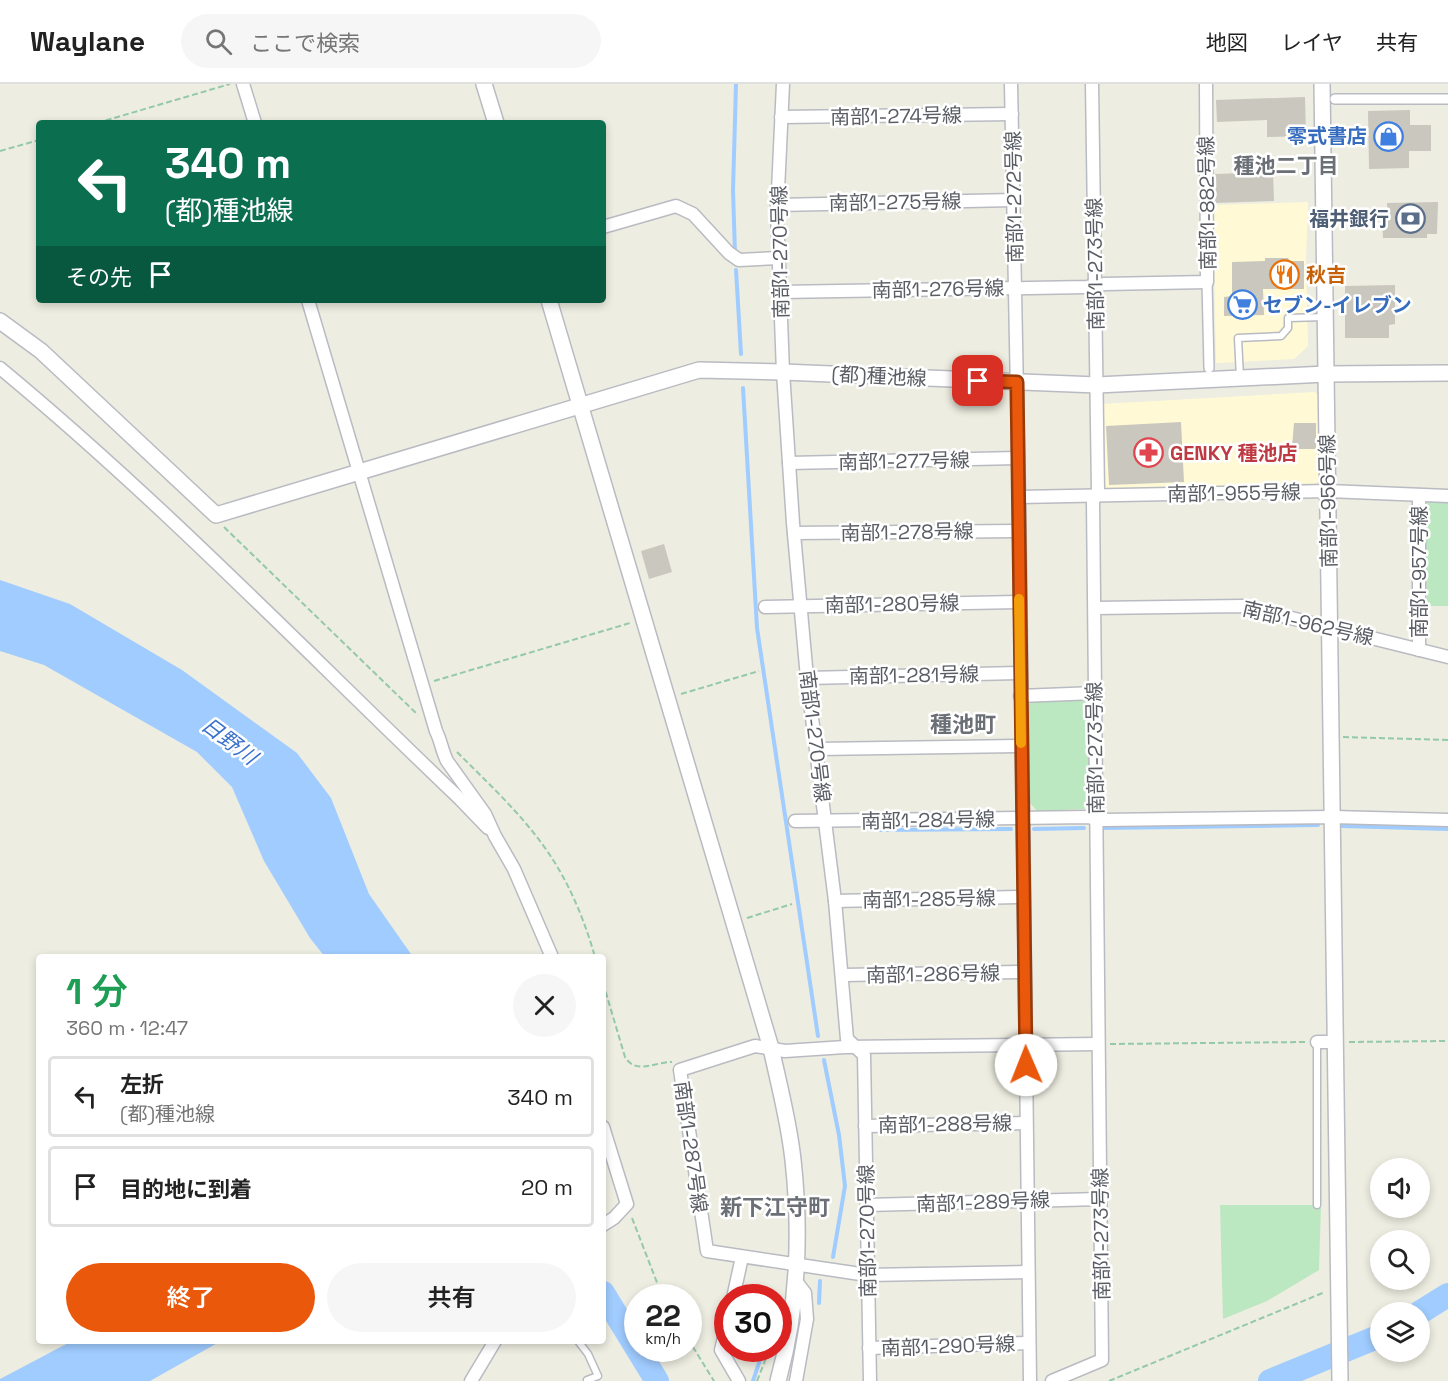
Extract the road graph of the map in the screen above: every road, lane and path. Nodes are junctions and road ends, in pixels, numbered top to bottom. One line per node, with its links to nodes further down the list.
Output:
1 (231, 84): 13 (path)
2 (243, 84): 14 (street)
3 (484, 84): 15 (street)
4 (783, 84): 12 (street, 南部1-270号線)
5 (1011, 84): 11 (street, 南部1-272号線)
6 (1092, 84): 23 (street, 南部1-273号線)
7 (1206, 84): 22 (street, 南部1-882号線)
8 (1322, 84): 28 (street, 南部1-956号線)
9 (1335, 99): 10 (street)
10 (1448, 99)
11 (1012, 114): 12 (street, 南部1-274号線); 18 (street, 南部1-272号線)
12 (781, 117): 19 (street, 南部1-270号線)
13 (107, 120)
14 (254, 120)
15 (495, 120)
16 (36, 141): 17 (path)
17 (0, 151)
18 (1014, 200): 19 (street, 南部1-275号線); 24 (street, 南部1-272号線)
19 (777, 205): 21 (street, 南部1-270号線)
20 (606, 227): 21 (street)
21 (779, 258): 25 (street, 南部1-270号線)
22 (1208, 282): 23 (street, 南部1-882号線); 31 (street)
23 (1095, 286): 24 (street, 南部1-276号線); 37 (street, 南部1-273号線)
24 (1016, 288): 25 (street, 南部1-276号線); 36 (street, 南部1-272号線)
25 (780, 292): 32 (street, 南部1-270号線)
26 (309, 303): 41 (street)
27 (550, 303): 38 (street)
28 (1325, 317): 34 (street, 南部1-956号線); 35 (lane)
29 (0, 321): 41 (street, (都)種池線)
30 (0, 368): 74 (street)
31 (1209, 368)
32 (783, 372): 36 (street, (都)種池線); 38 (street, (都)種池線); 40 (street, 南部1-270号線)
33 (1448, 373): 34 (street, (都)種池線)
34 (1326, 374): 35 (street, (都)種池線); 42 (street, 南部1-956号線)
35 (1240, 378): 37 (street, (都)種池線)
36 (1017, 382): 37 (street, (都)種池線); 39 (street, 南部1-272号線)
37 (1097, 385): 44 (street, 南部1-273号線)
38 (580, 405): 41 (street, (都)種池線); 53 (street)
39 (1018, 458): 40 (street, 南部1-277号線); 46 (street, 南部1-272号線)
40 (789, 463): 48 (street, 南部1-270号線)
41 (360, 472): 60 (street)
42 (1328, 491): 43 (street, 南部1-955号線); 44 (street, 南部1-955号線); 54 (street, 南部1-956号線)
43 (1419, 495): 45 (street, 南部1-955号線); 55 (street, 南部1-957号線)
44 (1094, 496): 46 (street, 南部1-955号線); 52 (street, 南部1-273号線)
45 (1448, 496)
46 (1019, 497): 47 (street, 南部1-272号線)
47 (1019, 531): 48 (street, 南部1-278号線); 49 (street, 南部1-272号線)
48 (794, 533): 50 (street, 南部1-270号線)
49 (1019, 602): 50 (street, 南部1-280号線); 58 (street, 南部1-272号線)
50 (799, 606): 51 (street, 南部1-280号線); 59 (street, 南部1-270号線)
51 (765, 607)
52 (1095, 608): 54 (street, 南部1-962号線); 61 (street, 南部1-273号線)
53 (644, 619): 60 (path); 63 (street)
54 (1329, 628): 55 (street, 南部1-962号線); 64 (street, 南部1-956号線)
55 (1419, 650): 56 (street, 南部1-962号線)
56 (1448, 657)
57 (759, 671): 63 (path)
58 (1020, 673): 59 (street, 南部1-281号線); 62 (street, 南部1-272号線)
59 (807, 678): 67 (street, 南部1-270号線)
60 (422, 685): 74 (street)
61 (1095, 693): 62 (street); 70 (street, 南部1-273号線)
62 (1020, 696): 66 (street, 南部1-272号線)
63 (666, 698): 78 (street)
64 (1332, 737): 65 (path); 68 (street, 南部1-956号線)
65 (1448, 740)
66 (1021, 746): 67 (street); 69 (street, 南部1-272号線)
67 (817, 749): 73 (street, 南部1-270号線)
68 (1333, 817): 70 (street, 南部1-284号線); 71 (street, 南部1-284号線); 85 (street, 南部1-956号線)
69 (1022, 819): 70 (street, 南部1-284号線); 73 (street, 南部1-284号線); 75 (street, 南部1-272号線)
70 (1096, 819): 86 (street, 南部1-273号線)
71 (1448, 820)
72 (795, 821): 73 (street, 南部1-284号線)
73 (825, 821): 76 (street, 南部1-270号線)
74 (495, 836): 79 (street)
75 (1023, 897): 76 (street, 南部1-285号線); 80 (street, 南部1-272号線)
76 (835, 901): 81 (street, 南部1-270号線)
77 (792, 904): 78 (path)
78 (732, 922): 89 (street)
79 (551, 954)
80 (1024, 972): 81 (street, 南部1-286号線); 87 (street, 南部1-272号線)
81 (843, 975): 88 (street, 南部1-270号線)
82 (606, 993): 90 (path)
83 (1448, 1041): 85 (path)
84 (1317, 1042): 85 (street); 86 (path); 98 (lane)
85 (1336, 1042): 106 (street, 南部1-956号線)
86 (1098, 1044): 87 (street, 南部1-287号線); 94 (street, 南部1-273号線)
87 (1025, 1045): 88 (street, 南部1-287号線); 91 (street, 南部1-272号線)
88 (857, 1047): 89 (street, 南部1-287号線); 92 (street, 南部1-270号線)
89 (771, 1048): 90 (street, 南部1-287号線); 102 (street)
90 (680, 1070): 100 (street, 南部1-287号線)
91 (1026, 1123): 92 (street, 南部1-288号線); 95 (street, 南部1-272号線)
92 (865, 1126): 97 (street, 南部1-270号線)
93 (606, 1137): 96 (street)
94 (1100, 1199): 95 (street, 南部1-289号線); 123 (street, 南部1-273号線)
95 (1027, 1201): 97 (street, 南部1-289号線); 101 (street, 南部1-272号線)
96 (627, 1204): 99 (street); 104 (path)
97 (867, 1205): 103 (street, 南部1-270号線)
98 (1317, 1205)
99 (606, 1223)
100 (742, 1257): 102 (street, 南部1-287号線); 105 (street)
101 (1027, 1272): 103 (street, 南部1-287号線); 107 (street, 南部1-272号線)
102 (796, 1273): 103 (street, 南部1-287号線); 119 (street); 120 (street)
103 (867, 1275): 110 (street, 南部1-270号線)
104 (658, 1284)
105 (736, 1284)
106 (1339, 1291): 124 (path); 125 (street, 南部1-956号線)
107 (1028, 1343): 110 (street, 南部1-290号線); 122 (street, 南部1-272号線)
108 (493, 1344): 115 (street)
109 (580, 1344): 114 (lane)
110 (869, 1348): 121 (street, 南部1-270号線)
111 (702, 1362): 116 (path)
112 (728, 1362): 117 (street)
113 (764, 1362): 118 (path)
114 (587, 1380)
115 (471, 1381)
116 (714, 1381)
117 (739, 1381)
118 (757, 1381)
119 (778, 1381)
120 (796, 1381)
121 (870, 1381)
122 (1030, 1381)
123 (1052, 1381)
124 (1109, 1381)
125 (1340, 1381)

